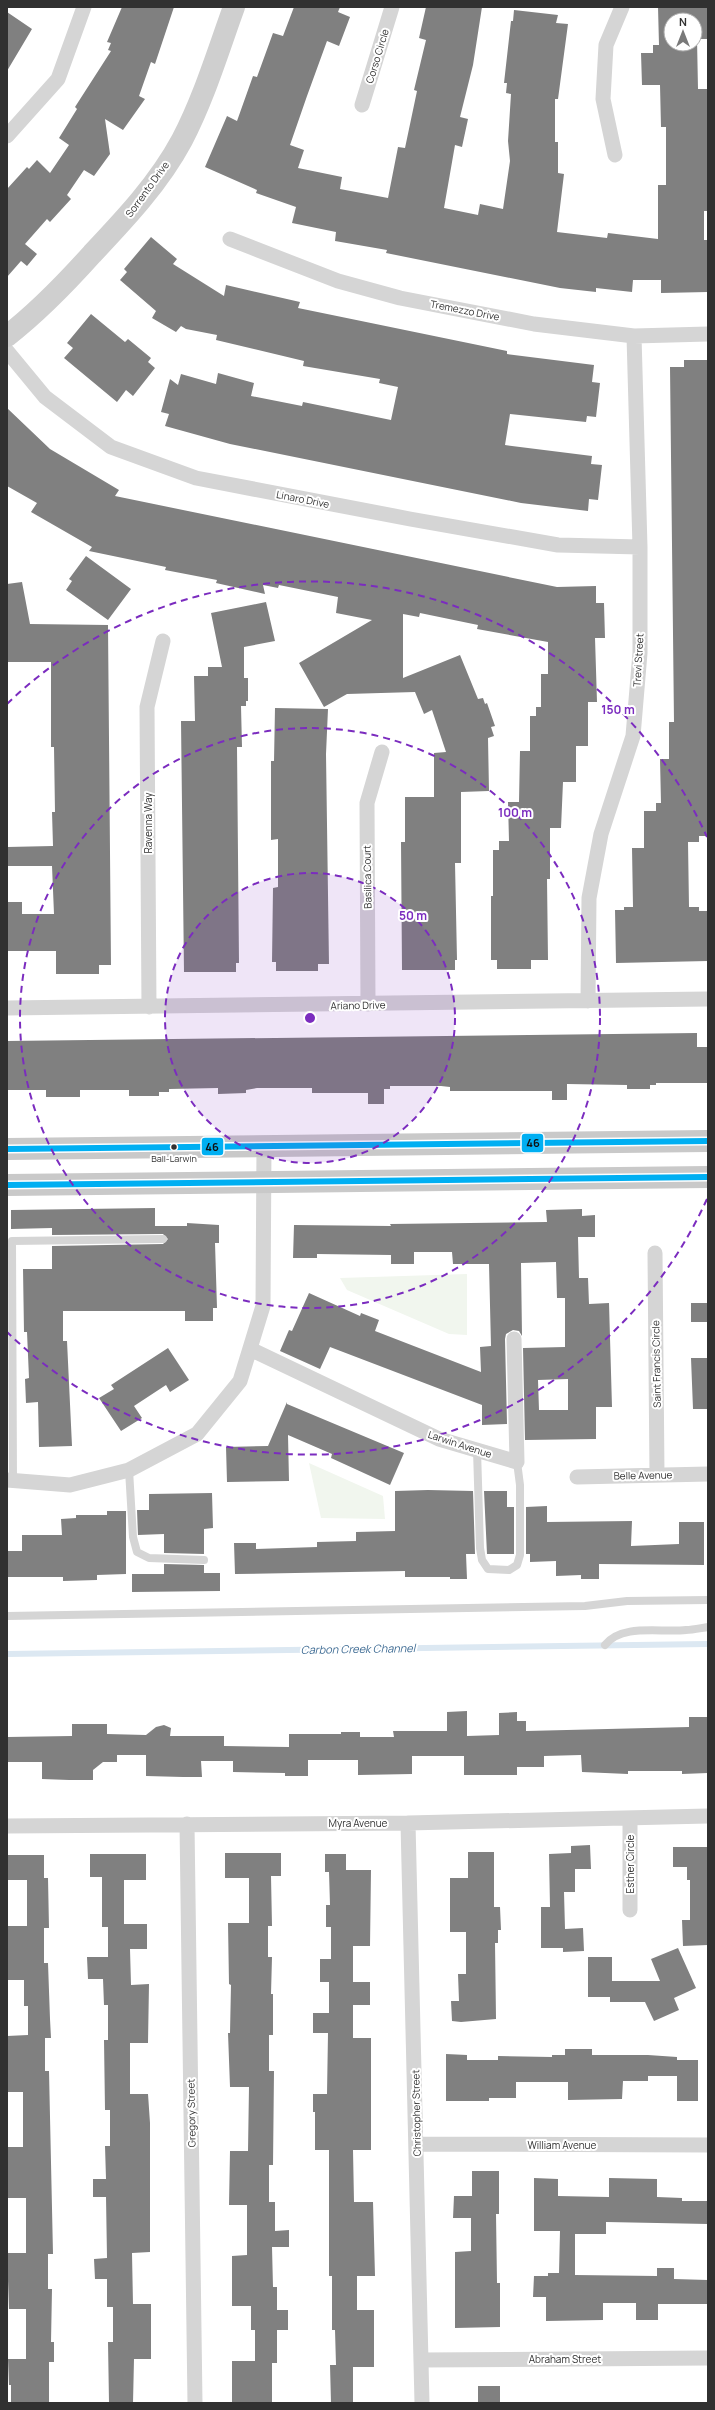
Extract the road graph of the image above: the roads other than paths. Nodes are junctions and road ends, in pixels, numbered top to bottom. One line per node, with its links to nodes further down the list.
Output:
1 (84, 7): 6 (street)
2 (234, 7): 10 (street, Sorrento Drive)
3 (392, 7): 5 (street, Corso Circle)
4 (622, 7): 7 (street)
5 (362, 105)
6 (7, 136)
7 (615, 154)
8 (230, 239): 11 (street, Tremezzo Drive)
9 (708, 334): 11 (street, Tremezzo Drive)
10 (7, 336)
11 (634, 336): 13 (street, Trevi Street)
12 (7, 351): 13 (street, Linaro Drive)
13 (640, 547): 17 (street, Trevi Street)
14 (163, 641): 19 (street, Ravenna Way)
15 (382, 752): 18 (street, Basilica Court)
16 (708, 999): 17 (street, Ariano Drive)
17 (588, 1001): 18 (street, Ariano Drive)
18 (368, 1004): 19 (street, Ariano Drive)
19 (149, 1007): 20 (street, Ariano Drive)
20 (7, 1008)
21 (708, 1140): 22 (main road)
22 (264, 1146): 23 (main road); 25 (street)
23 (7, 1149)
24 (708, 1177): 25 (main road)
25 (264, 1182): 26 (main road); 30 (street)
26 (7, 1185)
27 (163, 1239): 37 (lane)
28 (655, 1253): 34 (street, Saint Francis Circle)
29 (514, 1339): 32 (street)
30 (250, 1349): 31 (street, Larwin Avenue); 33 (street)
31 (477, 1450): 32 (street, Larwin Avenue); 32 (lane)
32 (517, 1462)
33 (129, 1470): 37 (street); 38 (lane)
34 (657, 1474): 35 (street, Belle Avenue); 36 (street, Belle Avenue)
35 (708, 1474)
36 (577, 1477)
37 (10, 1480)
38 (204, 1560)
39 (708, 1600): 40 (lane)
40 (7, 1616)
41 (708, 1627): 42 (lane)
42 (605, 1645)
43 (708, 1816): 44 (street, Myra Avenue)
44 (630, 1818): 45 (street, Myra Avenue); 48 (street, Esther Circle)
45 (408, 1822): 46 (street, Myra Avenue); 49 (street, Christopher Street)
46 (187, 1824): 47 (street, Myra Avenue); 53 (street, Gregory Street)
47 (7, 1826)
48 (630, 1910)
49 (416, 2144): 50 (street, William Avenue); 52 (street, Christopher Street)
50 (708, 2145)
51 (708, 2358): 52 (street, Abraham Street)
52 (422, 2360): 54 (street, Christopher Street)
53 (195, 2403)
54 (422, 2403)

